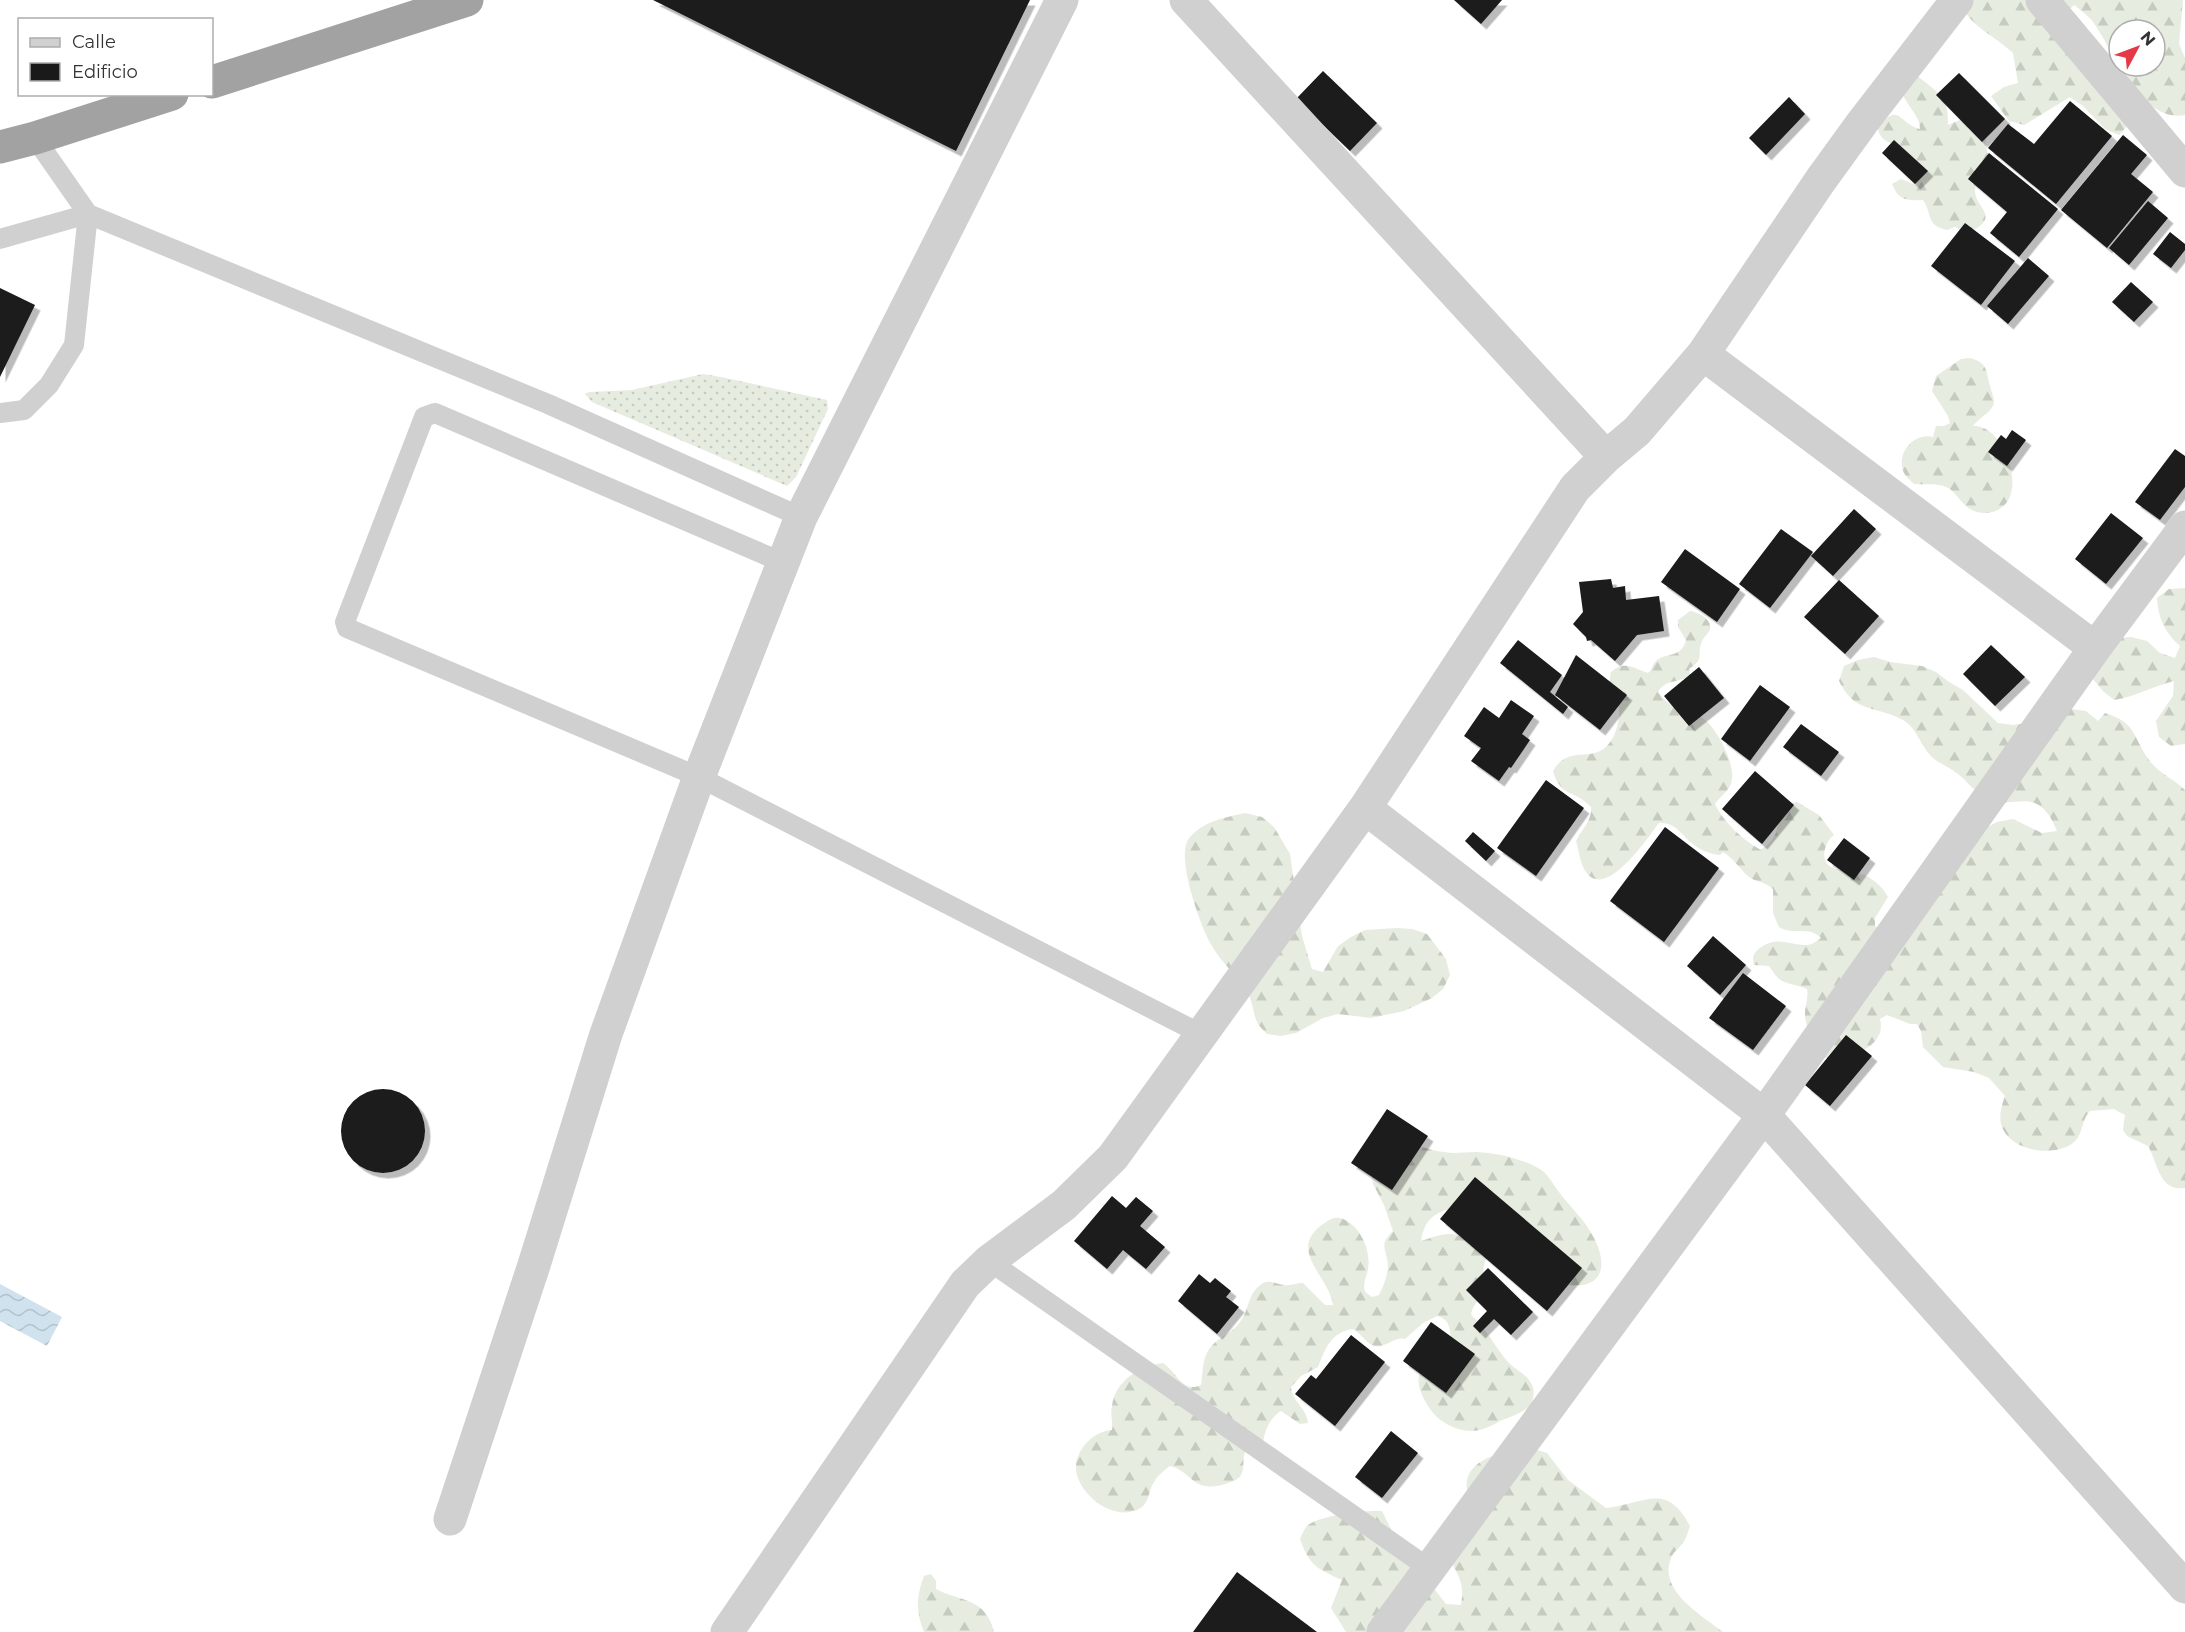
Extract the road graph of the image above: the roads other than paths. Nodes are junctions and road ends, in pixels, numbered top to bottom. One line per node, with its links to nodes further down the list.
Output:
1 (467, 0): 6 (highway)
2 (1062, 0): 16 (street)
3 (1186, 0): 15 (street)
4 (1957, 0): 13 (street)
5 (2042, 0): 10 (street)
6 (213, 82)
7 (166, 96): 8 (highway)
8 (35, 138): 9 (highway); 11 (lane)
9 (0, 147)
10 (2185, 171)
11 (88, 214): 12 (lane); 14 (lane); 16 (lane)
12 (0, 239)
13 (1703, 354): 15 (street); 19 (street)
14 (0, 412)
15 (1606, 457): 21 (street)
16 (801, 517): 18 (street)
17 (2185, 528): 19 (street)
18 (784, 563): 20 (street); 20 (lane)
19 (2095, 648): 23 (street)
20 (699, 777): 22 (lane); 25 (street)
21 (1365, 808): 22 (street); 23 (street)
22 (1201, 1034): 24 (street)
23 (1764, 1115): 26 (street); 27 (street)
24 (989, 1261): 26 (lane); 28 (street)
25 (450, 1519)
26 (1430, 1569): 29 (street)
27 (2185, 1587)
28 (727, 1632)
29 (1383, 1632)

